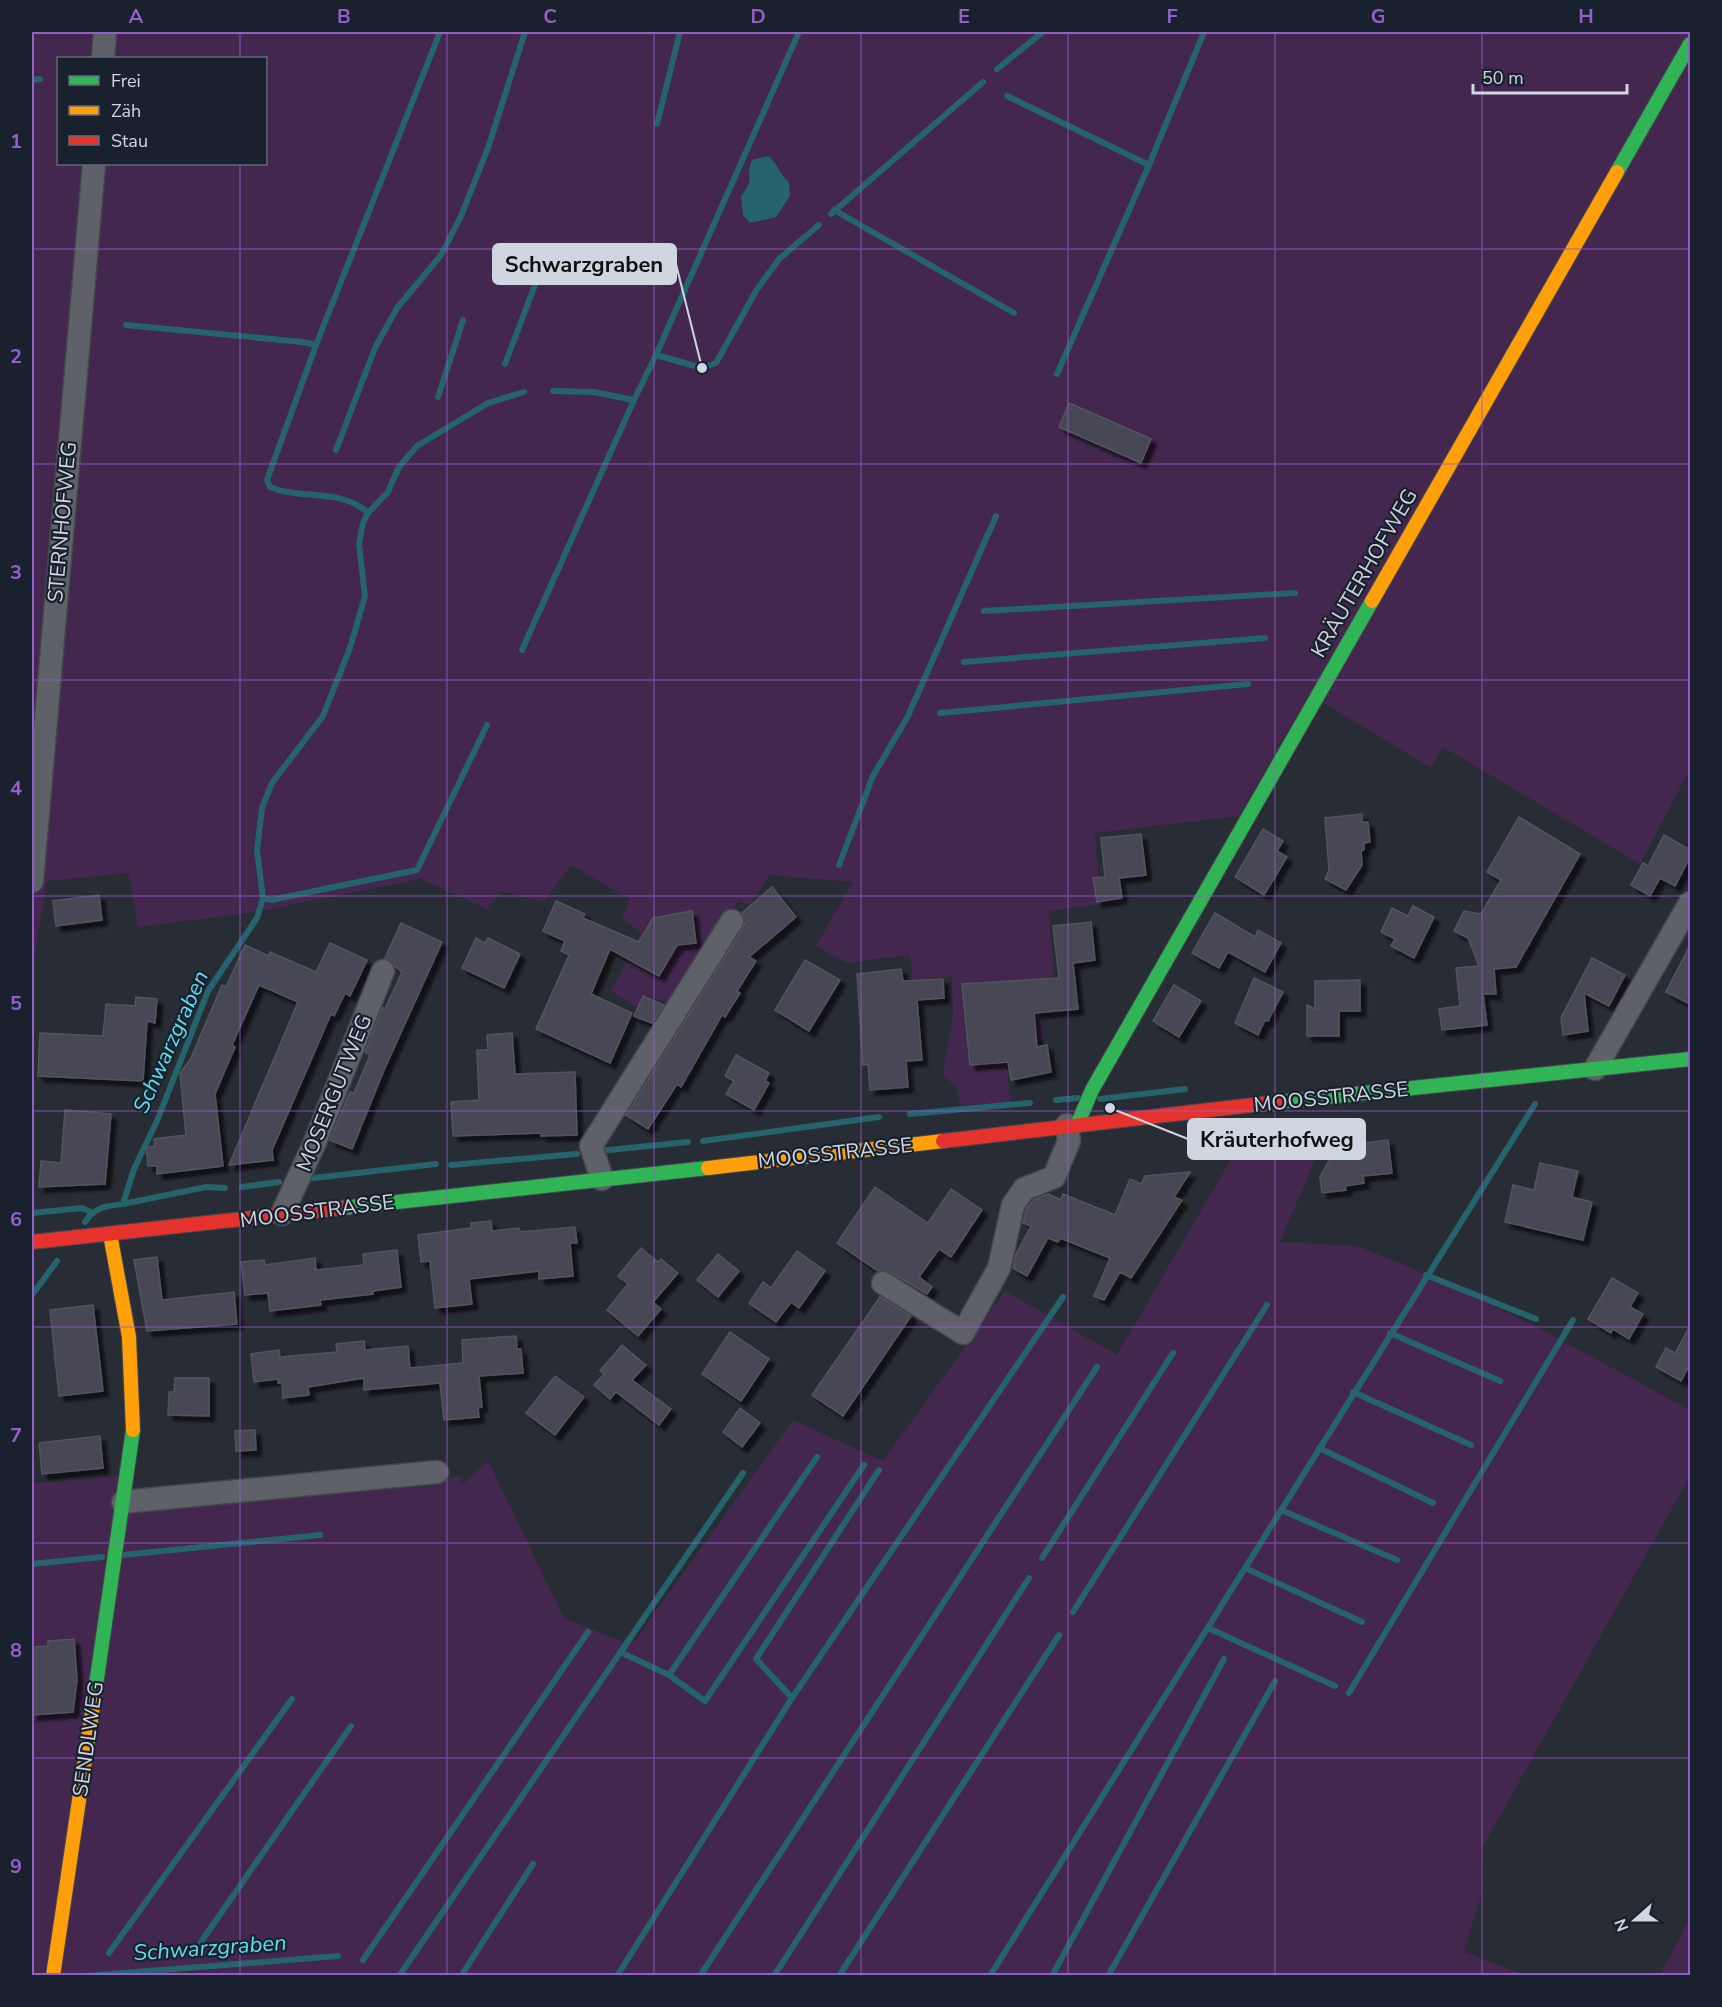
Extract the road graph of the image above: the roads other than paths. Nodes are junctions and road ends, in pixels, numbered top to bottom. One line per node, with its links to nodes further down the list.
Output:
1 (105, 32): 3 (street)
2 (1690, 44): 11 (street, KRÄUTERHOFWEG)
3 (103, 57)
4 (94, 165): 5 (street, STERNHOFWEG)
5 (32, 881)
6 (1690, 903): 10 (street)
7 (732, 921): 12 (street)
8 (383, 971): 13 (street, MOSERGUTWEG)
9 (1690, 1059): 10 (street, MOOSSTRASSE)
10 (1594, 1069): 11 (street, MOOSSTRASSE)
11 (1072, 1124): 12 (street, MOOSSTRASSE); 16 (street)
12 (602, 1179): 13 (street, MOOSSTRASSE)
13 (282, 1214): 14 (street, MOOSSTRASSE)
14 (110, 1234): 15 (street, MOOSSTRASSE); 18 (street, SENDLWEG)
15 (32, 1242)
16 (884, 1283)
17 (437, 1472): 18 (street)
18 (123, 1502): 19 (street, SENDLWEG)
19 (53, 1976)

